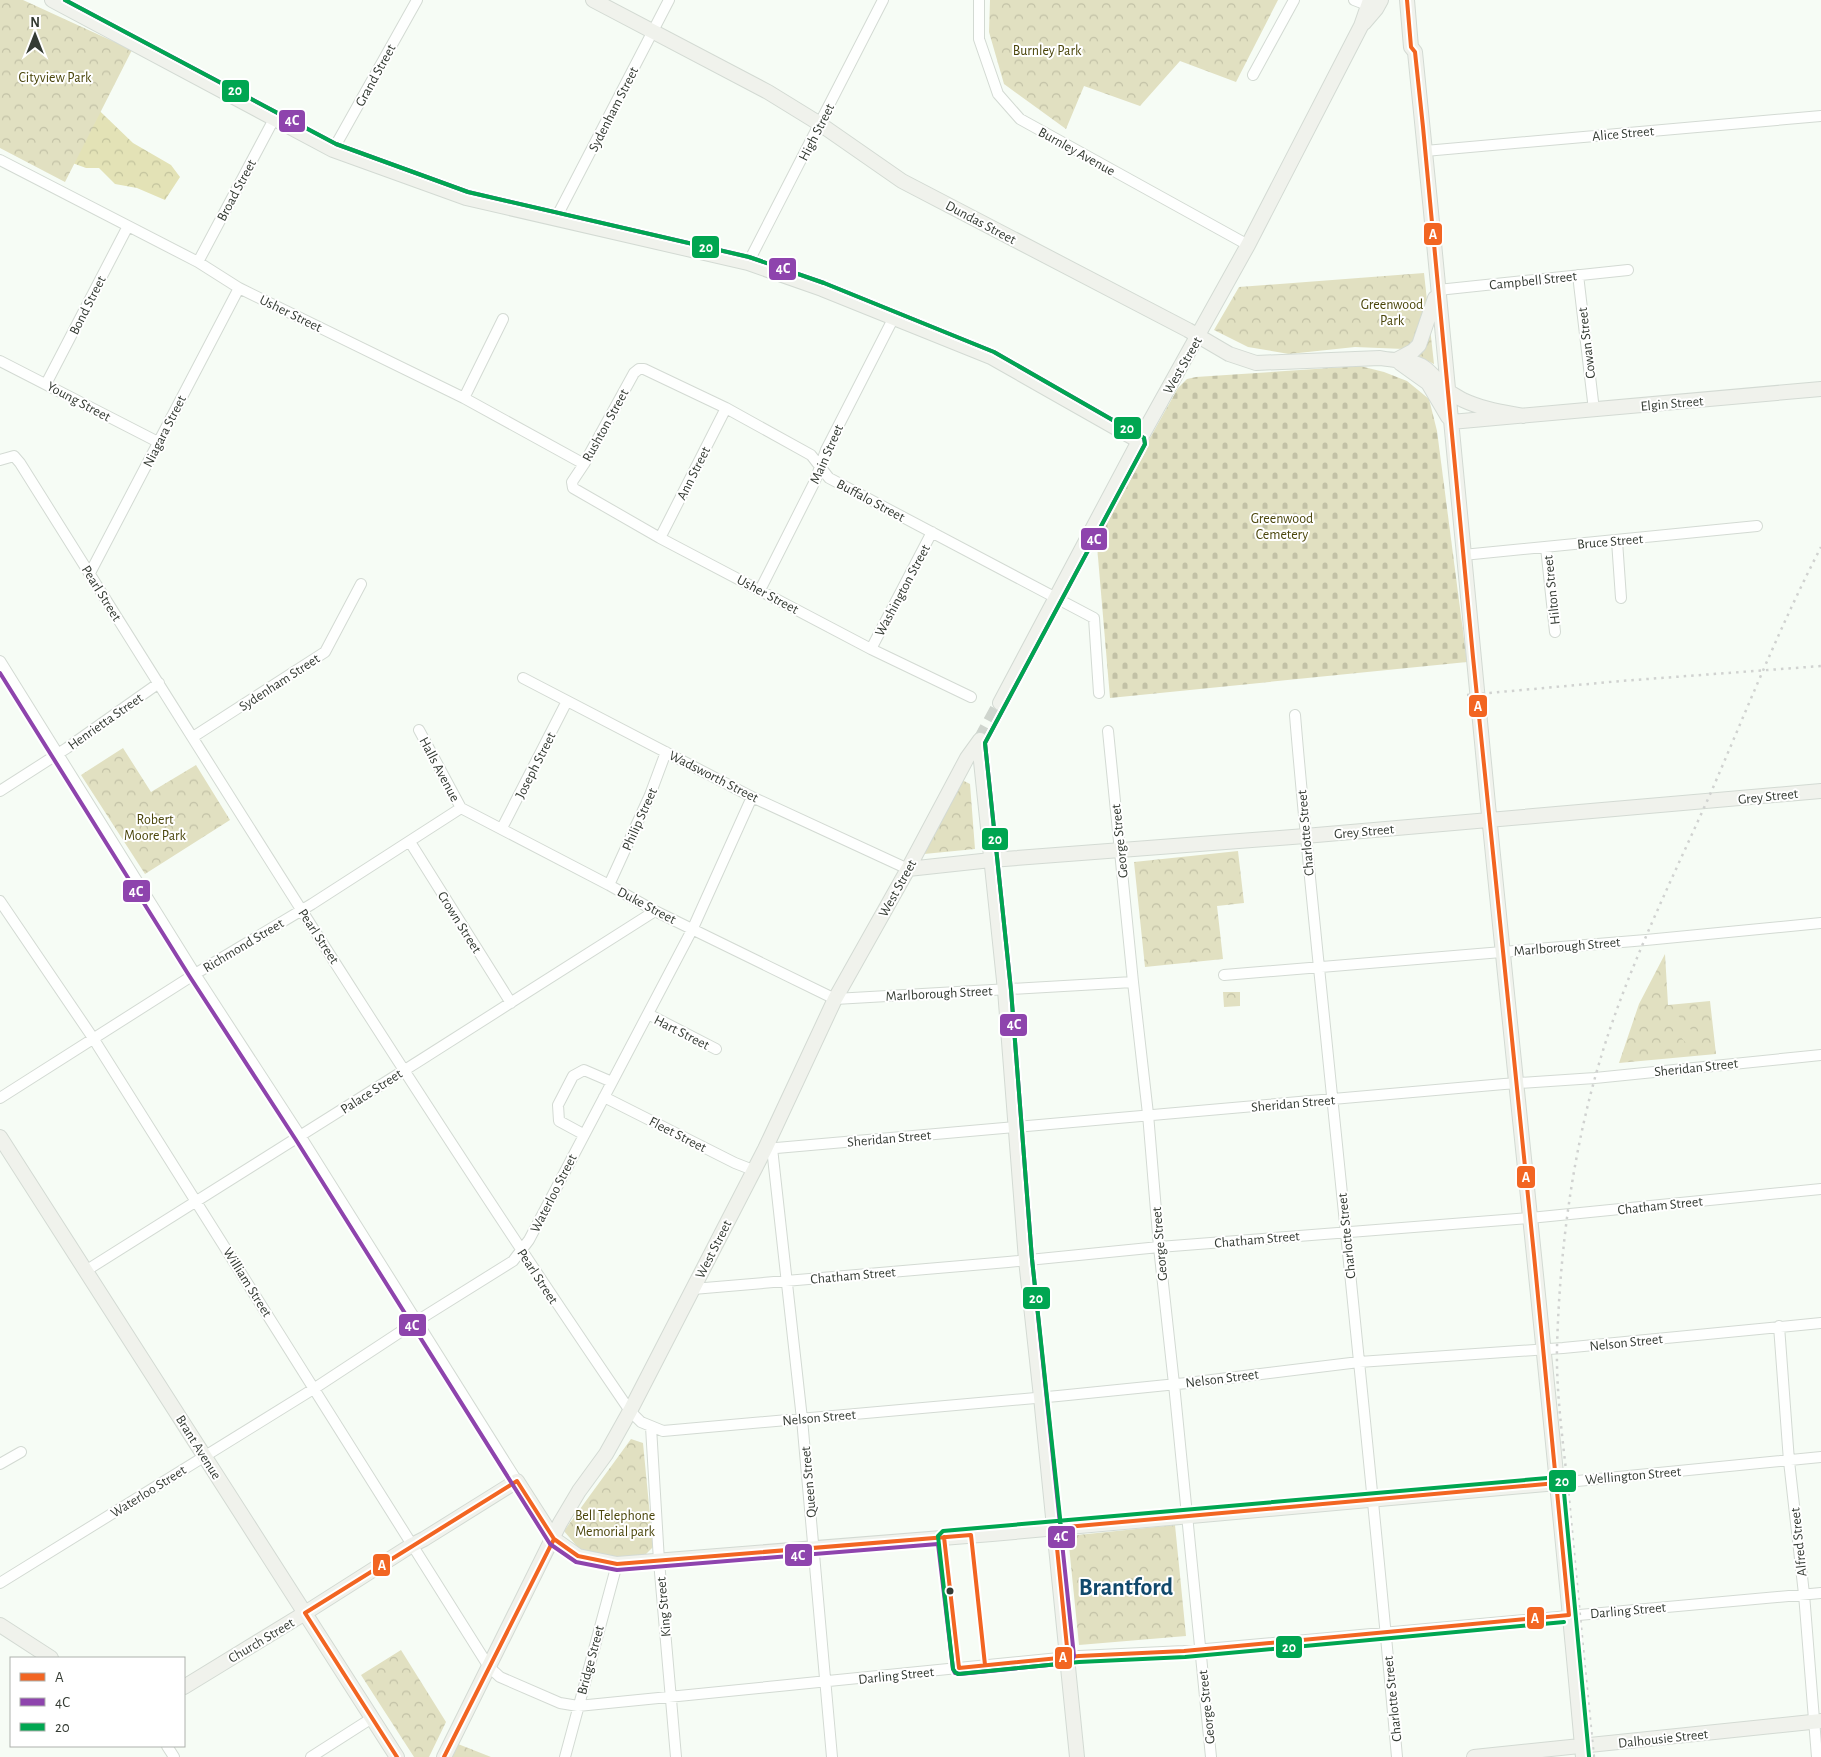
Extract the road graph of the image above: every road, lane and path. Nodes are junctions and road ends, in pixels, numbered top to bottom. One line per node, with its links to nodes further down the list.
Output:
1 (52, 0): 17 (main road)
2 (417, 0): 19 (street, Grand Street)
3 (593, 0): 13 (main road, Dundas Street)
4 (669, 0): 13 (street, Sydenham Street)
5 (883, 0): 18 (street, High Street)
6 (979, 0): 24 (street, Burnley Avenue)
7 (1294, 0): 15 (street)
8 (1381, 0): 12 (main road, West Street)
9 (1407, 0): 14 (main road)
10 (1414, 0): 14 (main road)
11 (1364, 2): 12 (main road, West Street)
12 (1362, 26): 24 (main road, West Street)
13 (653, 31): 18 (main road, Dundas Street); 22 (street, Sydenham Street)
14 (1415, 52): 20 (main road)
15 (1253, 76)
16 (1821, 116): 20 (street, Alice Street)
17 (274, 119): 19 (main road); 25 (street, Broad Street)
18 (820, 124): 26 (street, High Street); 33 (main road, Dundas Street)
19 (333, 150): 22 (main road)
20 (1425, 152): 30 (main road)
21 (0, 160): 23 (street, Usher Street)
22 (556, 218): 26 (main road)
23 (128, 226): 25 (street, Usher Street); 37 (street, Bond Street)
24 (1248, 245): 33 (main road, West Street)
25 (198, 262): 29 (street, Usher Street)
26 (748, 263): 32 (main road)
27 (1628, 270): 28 (street, Campbell Street)
28 (1578, 275): 30 (street, Campbell Street); 42 (street, Cowan Street)
29 (239, 288): 40 (street, Usher Street); 46 (street, Niagara Street)
30 (1438, 290): 35 (main road); 39 (main road)
31 (503, 319): 40 (street)
32 (893, 319): 45 (main road); 49 (street, Main Street)
33 (1199, 336): 35 (main road, Dundas Street); 45 (main road, West Street)
34 (0, 361): 37 (street, Young Street)
35 (1395, 361): 39 (main road, Dundas Street); 44 (main road, Dundas Street)
36 (639, 369): 41 (street, Buffalo Street); 48 (street, Rushton Street)
37 (46, 384): 46 (street, Young Street)
38 (1821, 389): 42 (main road, Elgin Street)
39 (1448, 391): 43 (main road, Elgin Street); 44 (main road)
40 (464, 398): 48 (street, Usher Street)
41 (726, 408): 49 (street, Buffalo Street); 53 (street, Ann Street)
42 (1594, 410): 43 (main road, Elgin Street)
43 (1523, 416): 44 (main road, Elgin Street)
44 (1451, 422): 56 (main road)
45 (1139, 440): 61 (main road, West Street)
46 (158, 442): 57 (street, Niagara Street)
47 (0, 460): 57 (street, Pearl Street)
48 (584, 464): 50 (street, Rushton Street)
49 (820, 467): 52 (street, Buffalo Street); 59 (street, Main Street)
50 (572, 482): 53 (street, Usher Street)
51 (1757, 526): 54 (street, Bruce Street)
52 (932, 532): 61 (street, Buffalo Street); 63 (street, Washington Street)
53 (660, 538): 59 (street, Usher Street)
54 (1616, 541): 55 (street, Bruce Street); 60 (street)
55 (1546, 547): 56 (street, Bruce Street); 62 (street, Hilton Street)
56 (1463, 555): 81 (main road)
57 (90, 573): 66 (street, Pearl Street)
58 (361, 584): 74 (street, Sydenham Street)
59 (760, 590): 63 (street, Usher Street)
60 (1621, 598)
61 (1055, 599): 67 (street); 70 (main road, West Street)
62 (1555, 632)
63 (871, 648): 68 (street, Usher Street)
64 (0, 661): 76 (street)
65 (523, 678): 69 (street, Wadsworth Street)
66 (159, 683): 74 (street, Pearl Street); 76 (street, Henrietta Street)
67 (1099, 693)
68 (971, 696)
69 (568, 701): 75 (street, Wadsworth Street); 82 (street, Joseph Street)
70 (1000, 703)
71 (1295, 715): 83 (street, Charlotte Street)
72 (419, 730): 80 (street, Halls Avenue)
73 (1108, 731): 85 (street, George Street)
74 (193, 737): 90 (street, Pearl Street)
75 (666, 752): 79 (street, Wadsworth Street); 88 (street, Philip Street)
76 (59, 754): 77 (street, Henrietta Street); 96 (street)
77 (0, 791)
78 (1821, 791): 81 (main road, Grey Street)
79 (752, 797): 87 (street, Wadsworth Street); 93 (street, Waterloo Street)
80 (461, 808): 82 (street, Duke Street); 84 (street, Richmond Street)
81 (1489, 820): 83 (main road, Grey Street); 94 (main road)
82 (502, 828): 88 (street, Duke Street)
83 (1305, 836): 85 (main road, Grey Street); 95 (street, Charlotte Street)
84 (410, 842): 90 (street, Richmond Street); 101 (street, Crown Street)
85 (1120, 851): 86 (main road, Grey Street); 98 (street, George Street)
86 (991, 860): 87 (main road, Grey Street); 87 (main road, West Street); 99 (main road)
87 (908, 869): 100 (main road, West Street)
88 (610, 885): 91 (street, Duke Street)
89 (0, 901): 103 (street, William Street)
90 (302, 910): 96 (street, Richmond Street); 106 (street, Pearl Street)
91 (655, 911): 93 (street, Duke Street); 101 (street, Palace Street)
92 (1821, 923): 94 (street, Marlborough Street)
93 (693, 928): 100 (street, Duke Street); 102 (street, Waterloo Street)
94 (1503, 952): 95 (street, Marlborough Street); 108 (main road)
95 (1319, 967): 97 (street, Marlborough Street); 111 (street, Charlotte Street)
96 (196, 974): 103 (street, Richmond Street); 116 (street)
97 (1224, 975)
98 (1133, 982): 99 (street, Marlborough Street); 112 (street, George Street)
99 (1005, 990): 100 (street, Marlborough Street); 113 (main road)
100 (835, 999): 117 (main road, West Street)
101 (511, 1003): 106 (street, Palace Street)
102 (648, 1014): 104 (street, Hart Street); 107 (street, Waterloo Street)
103 (93, 1038): 110 (street, Richmond Street); 120 (street, William Street)
104 (716, 1049)
105 (1821, 1055): 108 (street, Sheridan Street)
106 (404, 1070): 116 (street, Palace Street); 124 (street, Pearl Street)
107 (612, 1082): 109 (street, Waterloo Street); 114 (street)
108 (1516, 1083): 111 (street, Sheridan Street); 121 (main road)
109 (604, 1097): 114 (street, Waterloo Street); 118 (street, Fleet Street)
110 (0, 1098)
111 (1332, 1099): 112 (street, Sheridan Street); 122 (street, Charlotte Street)
112 (1148, 1114): 113 (street, Sheridan Street); 123 (street, George Street)
113 (1014, 1126): 117 (street, Sheridan Street); 125 (main road)
114 (583, 1134): 124 (street, Waterloo Street)
115 (0, 1137): 126 (main road, Brant Avenue)
116 (301, 1137): 120 (street, Palace Street); 129 (street)
117 (768, 1148): 118 (main road, West Street); 127 (street, Queen Street)
118 (753, 1170): 128 (main road, West Street)
119 (1821, 1189): 121 (street, Chatham Street)
120 (197, 1202): 126 (street, Palace Street); 135 (street, William Street)
121 (1530, 1218): 122 (street, Chatham Street); 132 (main road)
122 (1345, 1232): 123 (street, Chatham Street); 133 (street, Charlotte Street)
123 (1158, 1247): 125 (street, Chatham Street); 134 (street, George Street)
124 (521, 1250): 129 (street, Waterloo Street); 137 (street, Pearl Street)
125 (1026, 1260): 127 (street, Chatham Street); 136 (main road)
126 (87, 1270): 141 (main road, Brant Avenue)
127 (787, 1281): 128 (street, Chatham Street); 138 (street, Queen Street)
128 (692, 1288): 137 (main road, West Street)
129 (417, 1321): 135 (street, Waterloo Street); 145 (street)
130 (1821, 1323): 131 (street, Nelson Street)
131 (1779, 1326): 132 (street, Nelson Street); 143 (street, Alfred Street)
132 (1544, 1350): 133 (street, Nelson Street); 146 (main road)
133 (1360, 1362): 134 (street, Nelson Street); 147 (street, Charlotte Street)
134 (1174, 1384): 136 (street, Nelson Street); 148 (street, George Street)
135 (315, 1388): 141 (street, Waterloo Street); 151 (street, William Street)
136 (1041, 1397): 138 (street, Nelson Street); 149 (main road)
137 (630, 1412): 139 (street); 150 (main road, West Street)
138 (802, 1419): 139 (street, Nelson Street); 152 (street, Queen Street)
139 (651, 1427): 153 (street, King Street)
140 (21, 1452): 144 (street)
141 (205, 1456): 155 (street, Waterloo Street); 158 (main road, Brant Avenue)
142 (1821, 1458): 143 (street, Wellington Street)
143 (1789, 1461): 146 (street, Wellington Street); 157 (street, Alfred Street)
144 (0, 1464)
145 (517, 1481): 150 (main road); 151 (main road, Church Street)
146 (1557, 1483): 147 (main road, Wellington Street); 159 (main road)
147 (1373, 1500): 148 (main road, Wellington Street); 161 (street, Charlotte Street)
148 (1186, 1517): 149 (main road, Wellington Street); 162 (street, George Street)
149 (1054, 1528): 152 (main road, Wellington Street); 164 (main road)
150 (554, 1538): 154 (main road, Wellington Street); 165 (main road, West Street)
151 (412, 1544): 158 (main road, Church Street); 165 (street, William Street)
152 (814, 1549): 153 (main road, Wellington Street); 166 (street, Queen Street)
153 (659, 1561): 154 (main road, Wellington Street); 168 (street, King Street)
154 (617, 1564): 169 (street, Bridge Street)
155 (0, 1583)
156 (1821, 1593): 157 (street, Darling Street)
157 (1804, 1594): 159 (street, Darling Street); 171 (street, Alfred Street)
158 (305, 1613): 167 (main road, Church Street); 170 (main road, Brant Avenue)
159 (1569, 1615): 161 (street, Darling Street); 172 (main road)
160 (0, 1625): 163 (main road)
161 (1385, 1633): 162 (street, Darling Street); 181 (street, Charlotte Street)
162 (1199, 1649): 164 (street, Darling Street); 180 (street, George Street)
163 (50, 1657)
164 (1068, 1657): 166 (street, Darling Street); 179 (main road)
165 (489, 1667): 169 (street, Darling Street); 175 (main road, West Street)
166 (826, 1682): 168 (street, Darling Street); 178 (street, Queen Street)
167 (185, 1686)
168 (672, 1697): 169 (street, Darling Street); 177 (street, King Street)
169 (578, 1706): 176 (street, Bridge Street)
170 (372, 1718): 173 (street); 174 (main road, Brant Avenue)
171 (1818, 1722): 172 (main road, Dalhousie Street); 183 (street, Alfred Street)
172 (1582, 1752): 182 (main road, Dalhousie Street)
173 (311, 1757)
174 (398, 1757)
175 (444, 1757)
176 (565, 1757)
177 (676, 1757)
178 (832, 1757)
179 (1077, 1757)
180 (1211, 1757)
181 (1397, 1757)
182 (1474, 1757)
183 (1817, 1757)

